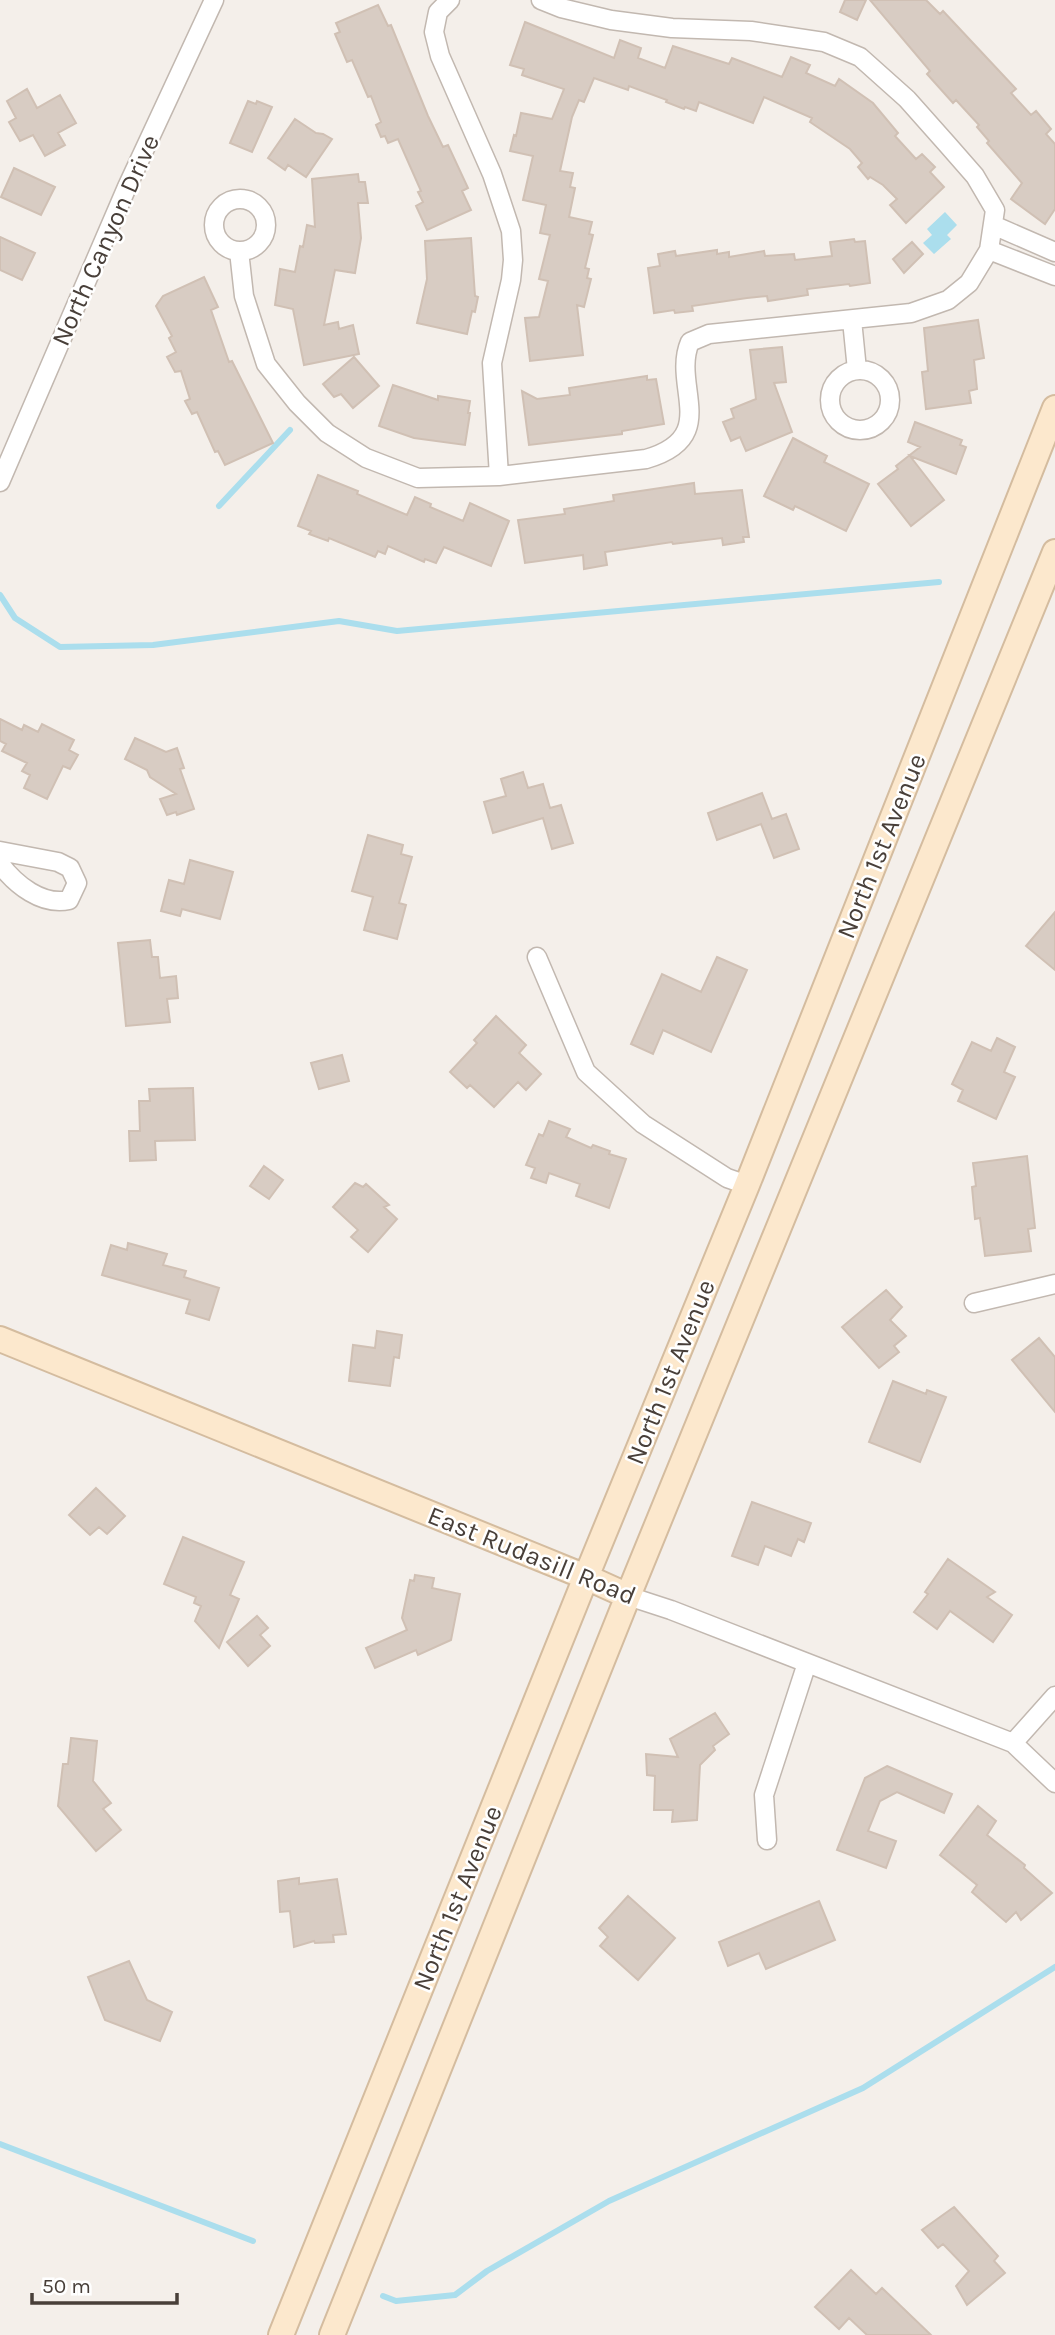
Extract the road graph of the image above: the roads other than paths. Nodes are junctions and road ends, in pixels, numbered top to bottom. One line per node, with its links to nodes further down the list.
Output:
1 (214, 0): 13 (street, North Canyon Drive)
2 (450, 0): 12 (street)
3 (541, 0): 4 (street)
4 (993, 225): 5 (street); 7 (street)
5 (989, 249): 8 (street); 9 (street)
6 (239, 251): 12 (street)
7 (1055, 252)
8 (1055, 276)
9 (852, 320): 10 (street); 12 (street)
10 (857, 370)
11 (1055, 408): 18 (main road, North 1st Avenue)
12 (499, 476)
13 (0, 482)
14 (1055, 552): 23 (main road, North 1st Avenue)
15 (0, 851): 16 (street)
16 (0, 864)
17 (537, 957): 18 (street)
18 (747, 1185): 22 (main road, North 1st Avenue)
19 (1055, 1284): 20 (street)
20 (974, 1303)
21 (0, 1339): 22 (main road, East Rudasill Road)
22 (586, 1577): 23 (main road, East Rudasill Road); 29 (main road, North 1st Avenue)
23 (628, 1596): 24 (street, East Rudasill Road); 30 (main road, North 1st Avenue)
24 (807, 1664): 26 (street, East Rudasill Road); 28 (street)
25 (1055, 1696): 26 (street)
26 (1013, 1743): 27 (street, East Rudasill Road)
27 (1055, 1783)
28 (768, 1840)
29 (281, 2335)
30 (332, 2335)

